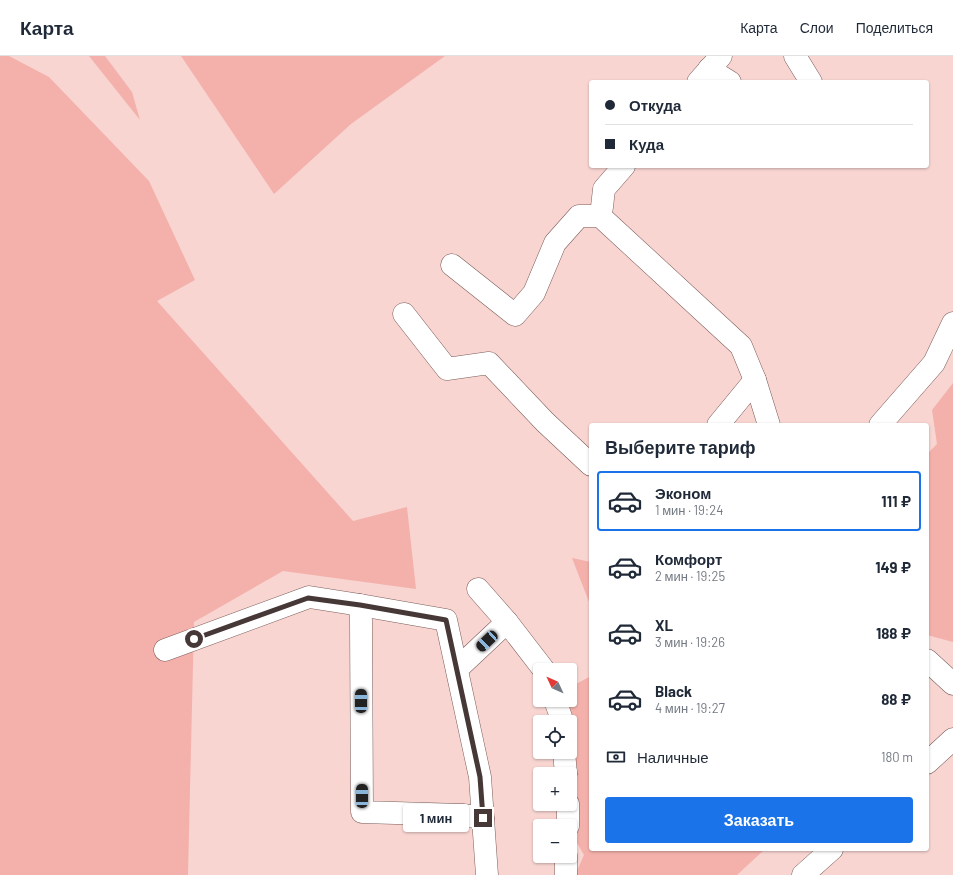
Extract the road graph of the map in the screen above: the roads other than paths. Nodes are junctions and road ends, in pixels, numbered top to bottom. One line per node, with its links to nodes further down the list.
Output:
1 (795, 56): 4 (street)
2 (709, 69): 3 (street)
3 (727, 80)
4 (810, 80)
5 (622, 168): 6 (street)
6 (600, 216): 7 (street); 10 (street)
7 (452, 264)
8 (404, 314): 15 (street)
9 (953, 323): 14 (street)
10 (755, 380): 11 (street); 12 (street)
11 (766, 417): 13 (street)
12 (720, 423)
13 (780, 423)
14 (882, 423)
15 (589, 463)
16 (478, 589): 18 (street)
17 (360, 605): 19 (street); 22 (street); 26 (street)
18 (507, 622): 21 (street); 22 (street)
19 (165, 650)
20 (929, 662): 23 (street)
21 (539, 663)
22 (457, 669): 26 (street)
23 (953, 684)
24 (953, 739): 25 (street)
25 (929, 761)
26 (483, 818): 30 (street)
27 (824, 852): 29 (street)
28 (566, 863): 31 (street)
29 (805, 874)
30 (487, 875)
31 (566, 875)

